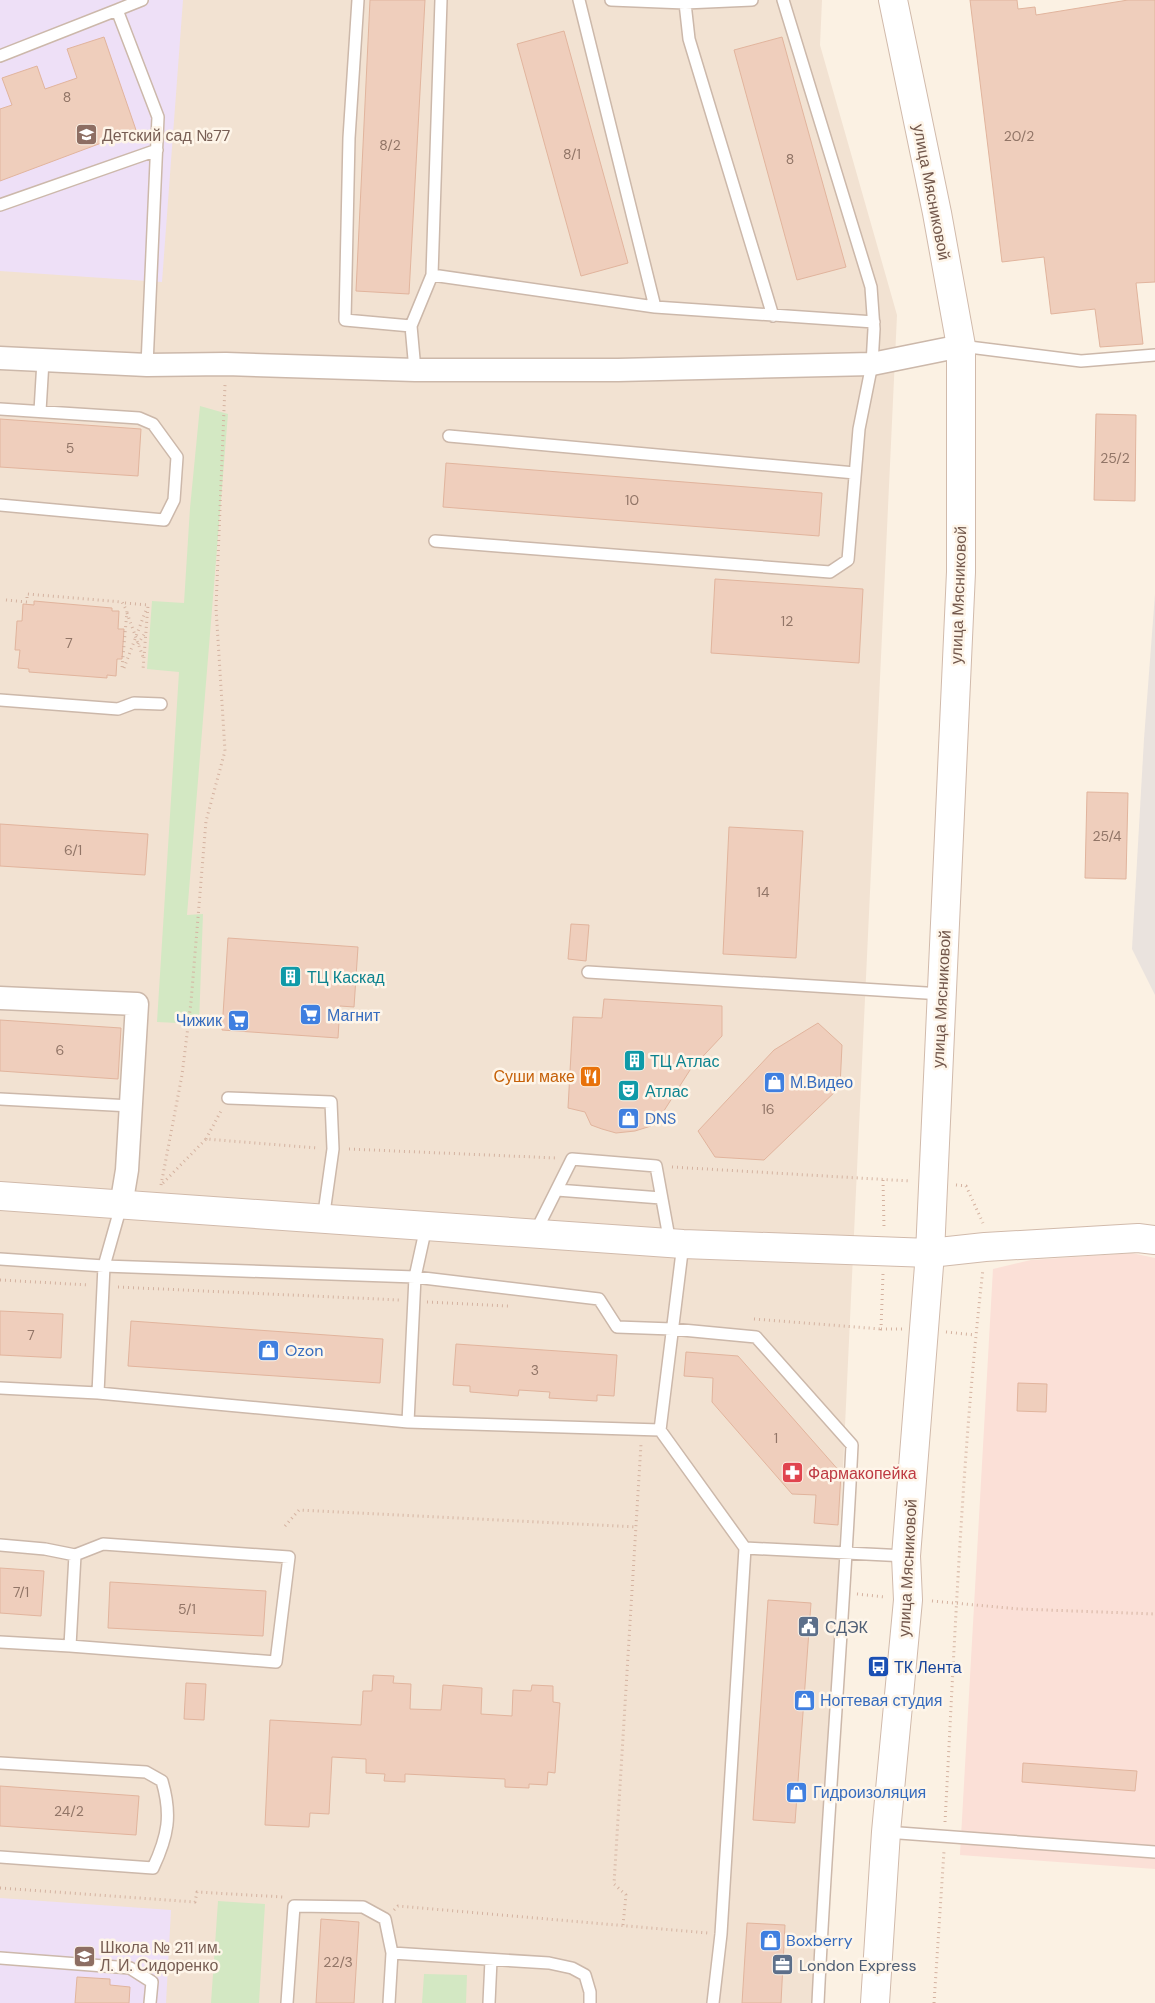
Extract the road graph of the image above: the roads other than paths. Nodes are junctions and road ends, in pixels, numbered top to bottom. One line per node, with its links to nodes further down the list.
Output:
1 (142, 0): 10 (lane)
2 (358, 0): 18 (lane)
3 (441, 0): 14 (lane)
4 (579, 0): 15 (lane)
5 (611, 0): 9 (lane)
6 (752, 0): 9 (lane)
7 (783, 0): 17 (lane)
8 (893, 0): 19 (street, улица Мясниковой)
9 (685, 3): 16 (lane)
10 (117, 10): 11 (lane); 12 (lane)
11 (0, 56)
12 (157, 150): 13 (lane); 24 (lane)
13 (0, 205)
14 (432, 275): 15 (lane); 18 (lane)
15 (655, 308): 16 (lane)
16 (773, 316): 17 (lane)
17 (874, 322): 23 (lane)
18 (411, 326): 25 (lane)
19 (961, 346): 20 (lane); 23 (street); 35 (street, улица Мясниковой)
20 (1155, 355)
21 (0, 358): 22 (street)
22 (43, 361): 24 (street); 27 (lane)
23 (872, 364): 25 (street); 29 (lane)
24 (147, 365): 25 (street)
25 (416, 370)
26 (0, 409): 27 (lane)
27 (40, 411): 30 (lane)
28 (449, 436): 29 (lane)
29 (855, 473): 31 (lane)
30 (0, 505)
31 (436, 541)
32 (0, 700): 33 (lane)
33 (160, 704)
34 (588, 972): 35 (lane)
35 (942, 994): 49 (street, улица Мясниковой)
36 (0, 998): 39 (street)
37 (228, 1098): 44 (lane)
38 (0, 1099): 39 (lane)
39 (131, 1106): 43 (street)
40 (557, 1190): 42 (lane); 42 (lane); 46 (lane)
41 (0, 1196): 43 (street)
42 (662, 1198): 48 (lane)
43 (121, 1206): 44 (street); 51 (lane)
44 (323, 1220): 45 (street)
45 (426, 1227): 46 (street); 52 (lane)
46 (534, 1234): 48 (street)
47 (1155, 1240): 49 (street)
48 (676, 1244): 49 (street); 53 (lane)
49 (930, 1253): 62 (street, улица Мясниковой)
50 (0, 1259): 51 (lane)
51 (104, 1266): 52 (lane); 55 (lane)
52 (415, 1277): 53 (lane); 56 (lane)
53 (672, 1329): 57 (lane); 60 (lane)
54 (0, 1388): 55 (lane)
55 (98, 1393): 56 (lane)
56 (408, 1422): 57 (lane)
57 (660, 1430): 59 (lane)
58 (0, 1545): 61 (lane)
59 (744, 1548): 60 (lane); 77 (lane)
60 (847, 1554): 62 (lane); 78 (lane)
61 (75, 1555): 64 (lane); 64 (lane)
62 (906, 1556): 66 (street, улица Мясниковой)
63 (0, 1642): 64 (lane)
64 (70, 1646)
65 (0, 1763): 68 (lane)
66 (886, 1832): 67 (lane); 79 (street, улица Мясниковой)
67 (1155, 1852)
68 (0, 1857)
69 (392, 1953): 71 (lane); 73 (lane); 74 (lane)
70 (0, 1958): 72 (lane)
71 (491, 1960): 75 (lane); 76 (lane)
72 (150, 2003)
73 (287, 2003)
74 (389, 2003)
75 (489, 2003)
76 (590, 2003)
77 (713, 2003)
78 (818, 2003)
79 (875, 2003)

